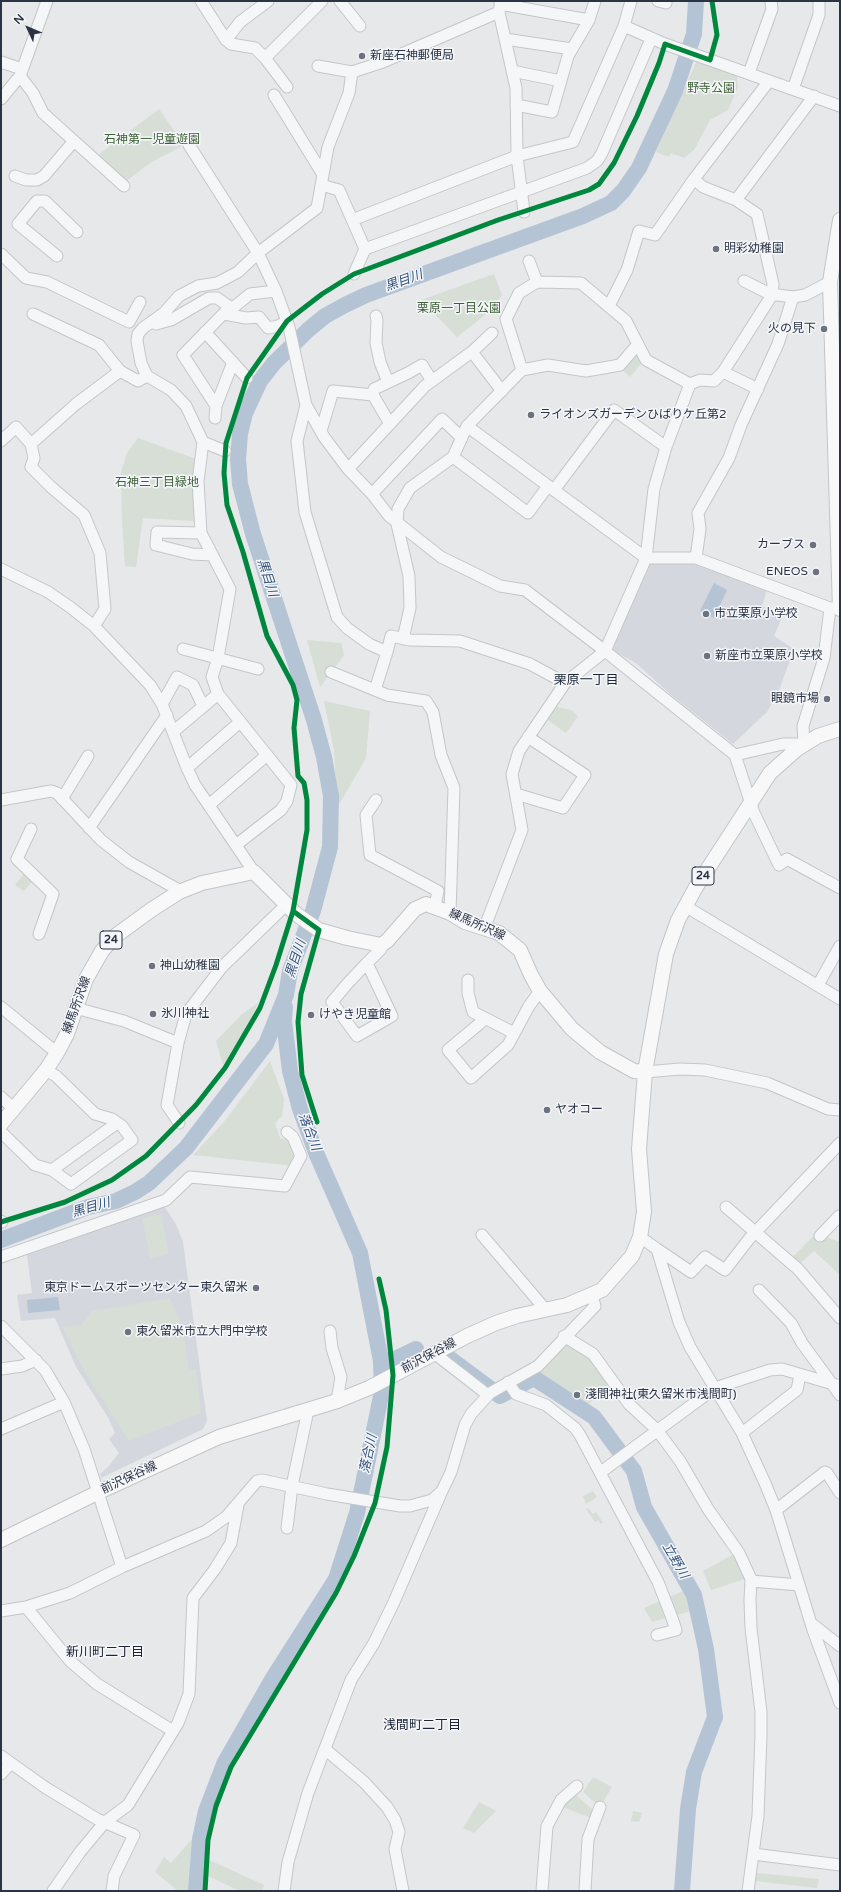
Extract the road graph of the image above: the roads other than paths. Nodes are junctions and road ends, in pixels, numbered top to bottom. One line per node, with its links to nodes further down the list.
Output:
1 (47, 1): 22 (street)
2 (268, 1): 16 (street)
3 (322, 1): 18 (street)
4 (340, 1): 12 (street)
5 (595, 1): 11 (street)
6 (631, 1): 13 (street)
7 (771, 1): 24 (street)
8 (819, 1): 28 (street)
9 (206, 3): 16 (street)
10 (500, 6): 11 (street); 14 (street); 23 (street)
11 (589, 20): 17 (street)
12 (360, 26)
13 (624, 26): 15 (street); 36 (street)
14 (505, 39): 17 (street); 21 (street)
15 (651, 39): 24 (street); 42 (street)
16 (226, 40): 18 (street)
17 (572, 49): 25 (street)
18 (265, 58): 27 (street)
19 (1, 62): 22 (street)
20 (318, 66): 23 (street)
21 (512, 71): 25 (street); 32 (street)
22 (21, 72): 31 (street); 34 (street)
23 (352, 72): 37 (street)
24 (749, 74): 26 (street)
25 (561, 80): 32 (street)
26 (769, 81): 28 (street); 39 (street)
27 (287, 88)
28 (793, 89): 30 (street)
29 (274, 95): 37 (street)
30 (814, 96): 33 (street); 43 (street)
31 (1, 99)
32 (516, 105): 36 (street)
33 (840, 106)
34 (74, 141): 38 (street); 41 (street)
35 (189, 145): 49 (street)
36 (517, 156): 42 (street); 45 (street)
37 (322, 173): 40 (street)
38 (15, 176)
39 (694, 179): 43 (street); 62 (street)
40 (321, 185): 45 (street); 49 (street)
41 (124, 186)
42 (521, 192): 44 (street); 48 (street)
43 (736, 200): 59 (street)
44 (524, 212)
45 (352, 220): 48 (street)
46 (840, 220): 52 (main road)
47 (77, 232): 51 (street)
48 (365, 249): 54 (street)
49 (258, 253): 58 (street); 66 (street)
50 (1, 254): 61 (street)
51 (57, 256)
52 (836, 260): 57 (main road)
53 (529, 261): 56 (street)
54 (354, 274)
55 (744, 281): 59 (street)
56 (537, 282): 62 (street); 73 (street)
57 (830, 282): 60 (street); 96 (main road)
58 (276, 291): 63 (street); 67 (street)
59 (772, 294): 60 (street); 75 (street)
60 (793, 298): 81 (street)
61 (140, 302)
62 (609, 306): 70 (street)
63 (227, 310): 66 (street); 67 (street); 68 (street)
64 (33, 314): 74 (street)
65 (376, 316): 79 (street)
66 (152, 322): 76 (street)
67 (288, 324): 84 (street)
68 (205, 332): 72 (street); 85 (street)
69 (492, 333): 71 (street)
70 (638, 344): 73 (street); 80 (street)
71 (472, 352): 78 (street); 82 (street)
72 (232, 362): 77 (street); 85 (street)
73 (522, 370): 82 (street)
74 (120, 371): 76 (street); 93 (street)
75 (723, 372): 80 (street); 81 (street)
76 (147, 376): 92 (street)
77 (247, 378)
78 (432, 381): 79 (street); 87 (street)
79 (388, 382): 83 (street)
80 (690, 384): 94 (street)
81 (758, 389): 106 (street)
82 (502, 391): 88 (street)
83 (373, 395): 87 (street); 89 (street)
84 (306, 405): 89 (street); 113 (street)
85 (216, 406): 86 (street)
86 (215, 418)
87 (390, 424): 98 (street)
88 (467, 426): 90 (street); 99 (street)
89 (321, 431): 98 (street)
90 (462, 438): 97 (street); 100 (street)
91 (1, 441): 93 (street)
92 (203, 442): 95 (street); 102 (street)
93 (31, 444): 109 (street)
94 (666, 447): 99 (street); 105 (street)
95 (225, 451)
96 (837, 453): 103 (main road)
97 (453, 457): 99 (street); 101 (street)
98 (348, 469): 100 (street)
99 (551, 488): 105 (street)
100 (372, 494): 101 (street)
101 (397, 524): 110 (street); 112 (street)
102 (201, 533): 104 (street); 104 (street)
103 (839, 549): 108 (main road)
104 (212, 555): 114 (street)
105 (646, 558): 106 (street); 112 (street)
106 (696, 558): 108 (street)
107 (1, 569): 109 (street)
108 (837, 608): 127 (street)
109 (94, 626): 120 (street)
110 (403, 639): 113 (street); 117 (street)
111 (183, 650): 114 (street)
112 (605, 651): 117 (street); 128 (street)
113 (387, 652): 118 (street)
114 (218, 658): 115 (street); 119 (street)
115 (258, 669)
116 (330, 672): 118 (street)
117 (565, 682): 126 (street)
118 (375, 690): 147 (street)
119 (218, 694): 121 (street); 123 (street)
120 (162, 704): 121 (street); 122 (street)
121 (203, 706): 125 (street)
122 (167, 716): 125 (street); 138 (street)
123 (240, 722): 129 (street); 131 (street)
124 (840, 729): 127 (main road, 24)
125 (173, 732): 131 (street)
126 (528, 737): 132 (street); 132 (street)
127 (804, 744): 128 (street); 136 (main road, 24)
128 (735, 754): 136 (street)
129 (267, 755): 137 (street); 140 (street)
130 (88, 756): 133 (street)
131 (187, 768): 137 (street)
132 (516, 794): 148 (street)
133 (62, 799): 134 (street); 138 (street)
134 (1, 800)
135 (376, 800): 144 (street)
136 (751, 801): 142 (street); 145 (main road, 24)
137 (209, 805): 140 (street)
138 (89, 828): 143 (street)
139 (31, 829): 149 (street)
140 (236, 845): 141 (street)
141 (254, 872): 143 (main road, 練馬所沢線 / 24); 146 (main road)
142 (840, 888)
143 (179, 892): 158 (main road, 練馬所沢線 / 24)
144 (435, 906): 147 (main road, 練馬所沢線); 150 (main road, 練馬所沢線)
145 (685, 906): 154 (street); 164 (main road, 24)
146 (291, 910): 150 (main road); 161 (street)
147 (450, 913): 148 (main road, 練馬所沢線)
148 (484, 929): 155 (main road, 練馬所沢線)
149 (39, 934)
150 (381, 945): 152 (street)
151 (840, 946): 154 (street)
152 (366, 963): 152 (street)
153 (468, 980): 159 (street)
154 (818, 985): 156 (street)
155 (540, 991): 160 (street); 164 (main road, 練馬所沢線)
156 (840, 999)
157 (1, 1007): 162 (street)
158 (75, 1008): 161 (street); 162 (main road, 練馬所沢線 / 24)
159 (485, 1019): 160 (street); 160 (street)
160 (514, 1033)
161 (178, 1043): 169 (street)
162 (57, 1053): 163 (main road, 練馬所沢線 / 24)
163 (46, 1070): 166 (main road, 練馬所沢線 / 24); 168 (street)
164 (645, 1072): 167 (street); 180 (main road, 前沢保谷線)
165 (1, 1097): 166 (street)
166 (14, 1109): 170 (main road, 練馬所沢線 / 24)
167 (840, 1110)
168 (117, 1123): 174 (street); 174 (street)
169 (178, 1123)
170 (1, 1124)
171 (1, 1132): 174 (street)
172 (287, 1132): 182 (street)
173 (840, 1143): 177 (street)
174 (52, 1170)
175 (726, 1206): 177 (street)
176 (840, 1218): 179 (street)
177 (756, 1231): 181 (street); 186 (street)
178 (482, 1235): 185 (street)
179 (820, 1236)
180 (640, 1238): 181 (street); 184 (main road, 前沢保谷線)
181 (657, 1250): 196 (street)
182 (1, 1257)
183 (759, 1290): 194 (street)
184 (592, 1296): 185 (main road, 前沢保谷線); 189 (street)
185 (545, 1310): 190 (main road, 前沢保谷線)
186 (840, 1318)
187 (1, 1326): 191 (street)
188 (330, 1331): 199 (street)
189 (564, 1336): 195 (street); 203 (street)
190 (434, 1353): 197 (street); 199 (main road, 前沢保谷線)
191 (36, 1360): 192 (street); 200 (street)
192 (1, 1369)
193 (800, 1375): 194 (street); 196 (street); 204 (street)
194 (836, 1385): 198 (street)
195 (509, 1387): 197 (street); 205 (street)
196 (715, 1388): 203 (street); 204 (street)
197 (489, 1394): 207 (street)
198 (840, 1396)
199 (337, 1401): 201 (main road, 前沢保谷線)
200 (64, 1402): 202 (street); 208 (street)
201 (308, 1410): 206 (street); 208 (main road, 前沢保谷線)
202 (1, 1429)
203 (657, 1430): 205 (street); 215 (street)
204 (742, 1433): 211 (street)
205 (601, 1472): 220 (street)
206 (292, 1486): 207 (street); 210 (street); 212 (street)
207 (442, 1491): 224 (street)
208 (99, 1492): 213 (main road, 前沢保谷線); 214 (street)
209 (840, 1493): 211 (street)
210 (238, 1505): 214 (street); 223 (street)
211 (776, 1510): 216 (street)
212 (287, 1528)
213 (1, 1540)
214 (122, 1567): 217 (street)
215 (751, 1581): 216 (street); 231 (street)
216 (799, 1585): 219 (street)
217 (26, 1607): 218 (street); 223 (street)
218 (1, 1611)
219 (811, 1622): 221 (street); 222 (street)
220 (657, 1635)
221 (840, 1646)
222 (840, 1703)
223 (173, 1731): 230 (street)
224 (325, 1749): 235 (street); 236 (street)
225 (1, 1756): 226 (street)
226 (10, 1763): 227 (street); 230 (street)
227 (1, 1774)
228 (577, 1786): 237 (street)
229 (600, 1807): 238 (street)
230 (105, 1822): 233 (street); 234 (street)
231 (753, 1854): 232 (street); 239 (street)
232 (840, 1865)
233 (57, 1890)
234 (112, 1891)
235 (284, 1891)
236 (403, 1891)
237 (542, 1891)
238 (585, 1891)
239 (748, 1891)

